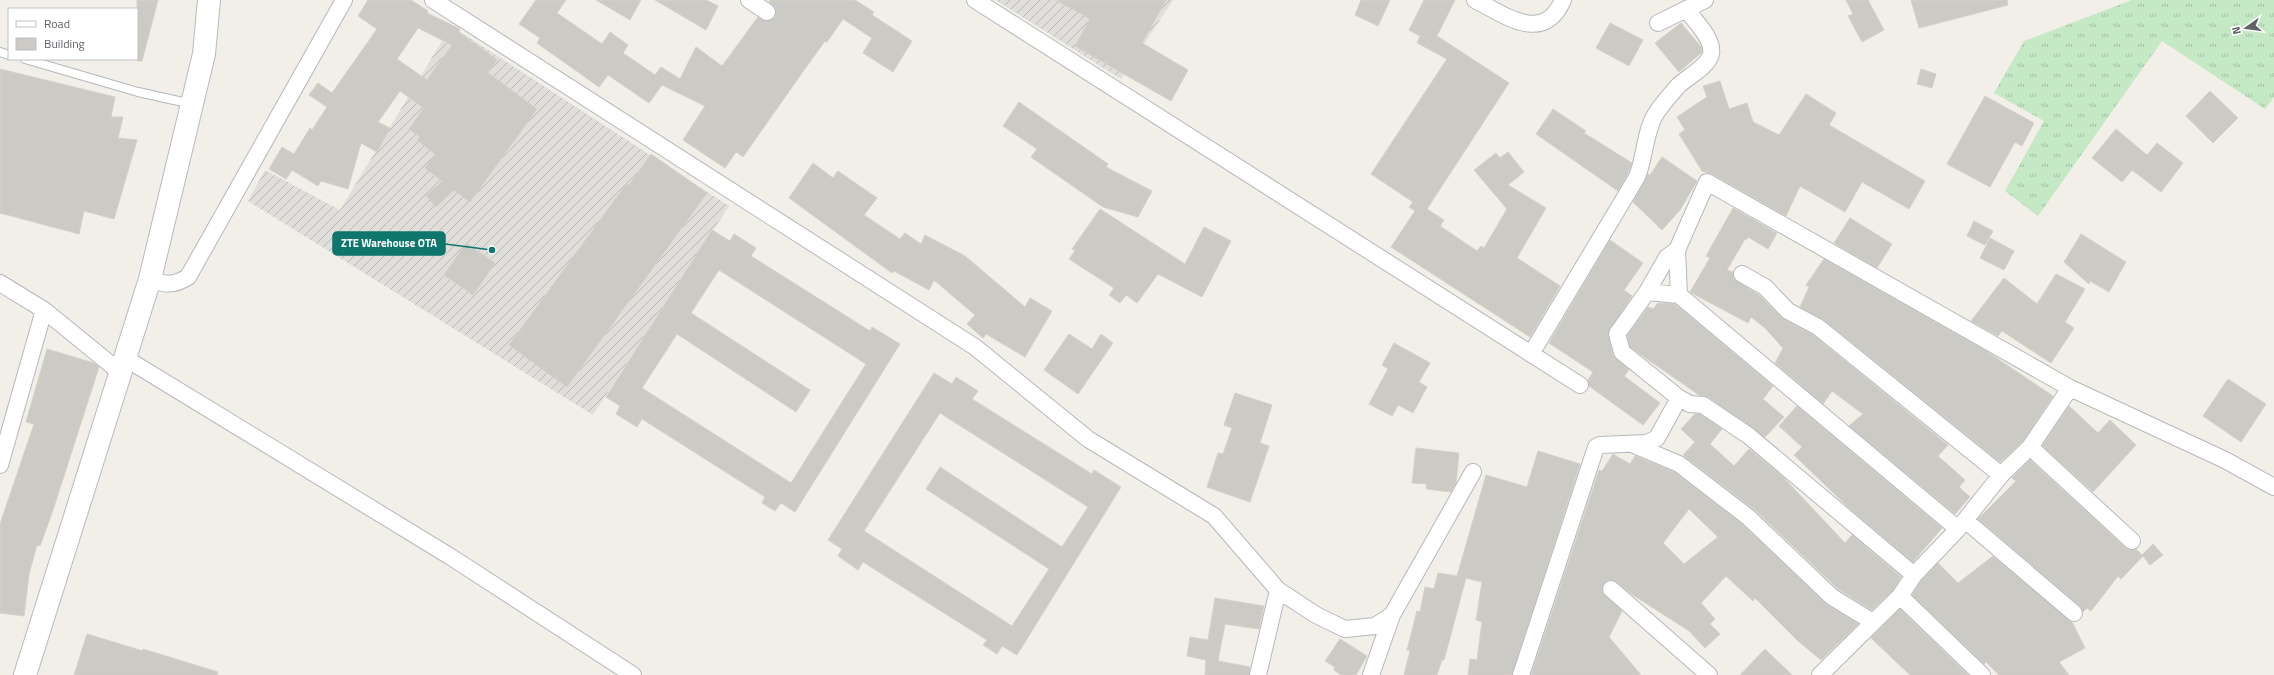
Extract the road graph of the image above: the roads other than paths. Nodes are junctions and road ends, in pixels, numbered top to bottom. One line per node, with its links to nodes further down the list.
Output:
1 (209, 0): 13 (main road)
2 (344, 0): 16 (street)
3 (433, 0): 36 (street)
4 (749, 0): 10 (street)
5 (975, 0): 21 (street)
6 (1475, 0): 7 (street)
7 (1563, 0)
8 (1705, 0): 9 (street)
9 (1686, 9): 11 (street); 21 (street)
10 (767, 12)
11 (1658, 24)
12 (28, 60): 13 (lane)
13 (192, 104): 16 (main road)
14 (1677, 250): 18 (street); 19 (street); 24 (street)
15 (1742, 274): 30 (street)
16 (150, 279): 22 (main road)
17 (0, 283): 20 (street)
18 (1647, 292): 19 (street); 25 (street)
19 (1679, 295): 32 (street)
20 (44, 310): 22 (street); 28 (street)
21 (1531, 354): 23 (street)
22 (123, 365): 41 (main road); 42 (street)
23 (1580, 385)
24 (2070, 388): 27 (street); 31 (street)
25 (1680, 398): 26 (street); 34 (street)
26 (1634, 444): 40 (street); 45 (street)
27 (2030, 447): 30 (street); 33 (street)
28 (0, 465)
29 (1474, 472): 39 (street)
30 (2001, 475): 32 (street)
31 (2274, 487)
32 (1962, 524): 34 (street); 38 (street)
33 (2132, 541)
34 (1914, 575): 37 (street)
35 (1611, 589): 46 (street)
36 (1278, 590): 39 (street); 43 (street)
37 (1900, 596): 40 (street); 48 (street)
38 (2074, 613)
39 (1392, 615): 44 (street)
40 (1873, 622): 47 (street)
41 (25, 675)
42 (633, 675)
43 (1258, 675)
44 (1371, 675)
45 (1521, 675)
46 (1708, 675)
47 (1820, 675)
48 (1982, 675)

